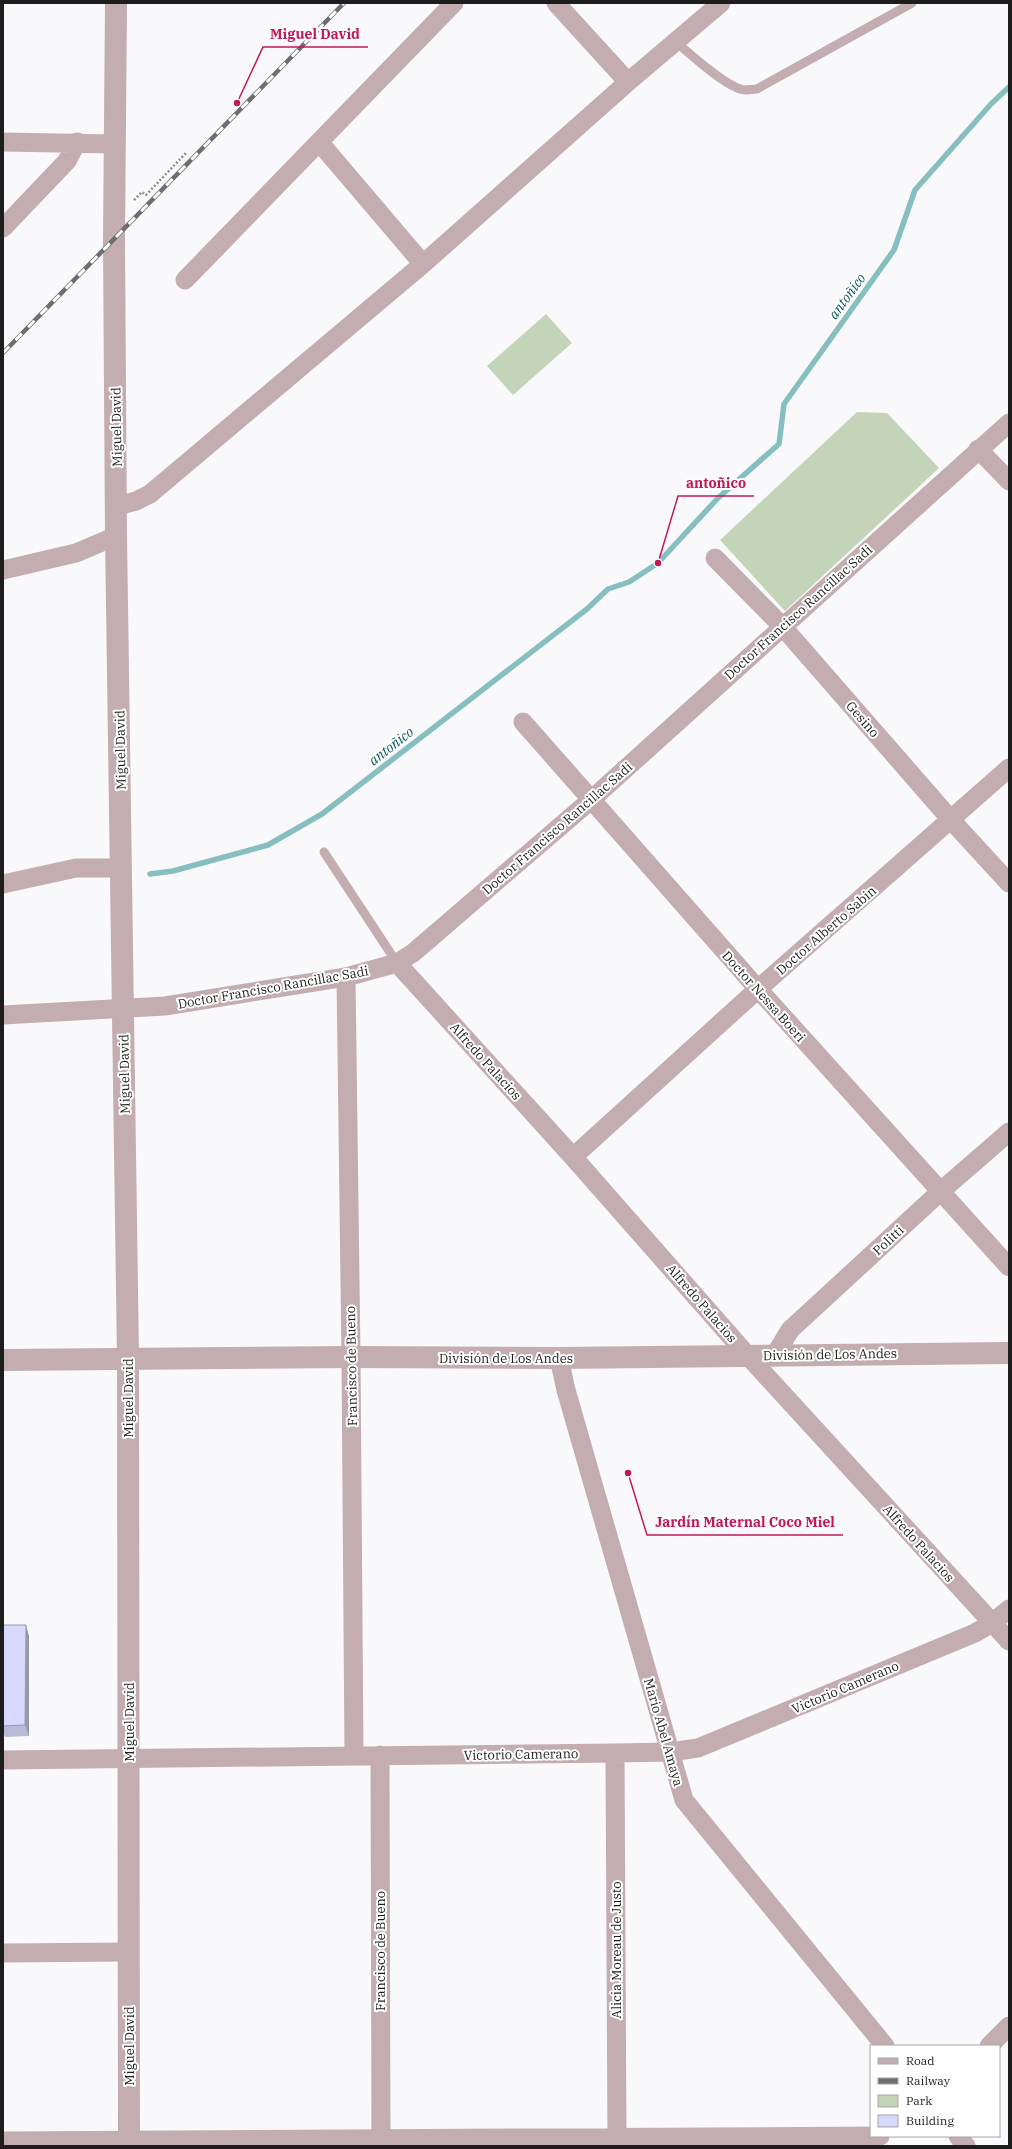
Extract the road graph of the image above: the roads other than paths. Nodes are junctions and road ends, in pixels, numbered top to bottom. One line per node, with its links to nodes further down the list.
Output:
1 (116, 3): 11 (street, Miguel David)
2 (454, 3): 10 (street)
3 (556, 3): 7 (street)
4 (721, 3): 6 (street)
5 (912, 3): 6 (lane)
6 (676, 42): 7 (street)
7 (628, 82): 13 (street)
8 (3, 142): 9 (street)
9 (77, 142): 11 (street); 12 (street)
10 (320, 143): 13 (street); 14 (street)
11 (114, 144): 18 (street, Miguel David)
12 (3, 228)
13 (423, 264): 18 (street)
14 (185, 280)
15 (1009, 423): 16 (street, Doctor Francisco Rancillac Sadi)
16 (978, 449): 17 (street); 22 (street, Doctor Francisco Rancillac Sadi)
17 (1009, 481)
18 (117, 506): 19 (street, Miguel David)
19 (116, 536): 21 (street); 28 (street, Miguel David)
20 (715, 558): 22 (street, Gesino)
21 (3, 570)
22 (782, 626): 25 (street, Doctor Francisco Rancillac Sadi); 26 (street, Gesino)
23 (523, 722): 25 (street, Doctor Nessa Boeri)
24 (1009, 768): 26 (street, Doctor Alberto Sabin)
25 (592, 799): 31 (street, Doctor Francisco Rancillac Sadi); 33 (street, Doctor Nessa Boeri)
26 (952, 821): 29 (street, Gesino); 33 (street, Doctor Alberto Sabin)
27 (324, 852): 31 (lane)
28 (121, 868): 30 (street); 34 (street, Miguel David)
29 (1009, 883)
30 (3, 884)
31 (397, 963): 32 (street, Doctor Francisco Rancillac Sadi); 37 (street, Alfredo Palacios)
32 (346, 977): 34 (street, Doctor Francisco Rancillac Sadi); 43 (street, Francisco de Bueno)
33 (758, 990): 37 (street, Doctor Alberto Sabin); 38 (street, Doctor Nessa Boeri)
34 (123, 1009): 35 (street, Doctor Francisco Rancillac Sadi); 44 (street, Miguel David)
35 (3, 1015)
36 (1009, 1132): 38 (street, Politti)
37 (573, 1157): 42 (street, Alfredo Palacios)
38 (941, 1191): 39 (street, Doctor Nessa Boeri); 41 (street, Politti)
39 (1009, 1267)
40 (1009, 1353): 41 (street, División de Los Andes)
41 (775, 1355): 42 (street, División de Los Andes)
42 (748, 1356): 45 (street, División de Los Andes); 48 (street, Alfredo Palacios)
43 (351, 1357): 44 (street, División de Los Andes); 45 (street, División de Los Andes); 52 (street, Francisco de Bueno)
44 (128, 1358): 46 (street, División de Los Andes); 54 (street, Miguel David)
45 (559, 1358): 50 (street, Mario Abel Amaya)
46 (3, 1360)
47 (1009, 1609): 48 (street, Victorio Camerano)
48 (992, 1623): 49 (street, Alfredo Palacios); 50 (street, Victorio Camerano)
49 (1009, 1641)
50 (670, 1752): 51 (street, Victorio Camerano); 59 (street, Mario Abel Amaya)
51 (615, 1753): 53 (street, Victorio Camerano); 64 (street, Alicia Moreau de Justo)
52 (354, 1755): 53 (street, Victorio Camerano); 54 (street, Victorio Camerano)
53 (380, 1755): 67 (street, Francisco de Bueno)
54 (130, 1759): 55 (street, Victorio Camerano); 56 (street, Miguel David)
55 (3, 1760)
56 (128, 1952): 57 (street); 66 (street, Miguel David)
57 (3, 1953)
58 (1009, 2026): 60 (street)
59 (884, 2045)
60 (990, 2045)
61 (872, 2137): 65 (street)
62 (959, 2137): 68 (street)
63 (3, 2141): 66 (street)
64 (617, 2141): 65 (street); 67 (street)
65 (840, 2141)
66 (129, 2143): 67 (street)
67 (381, 2143)
68 (966, 2146)

